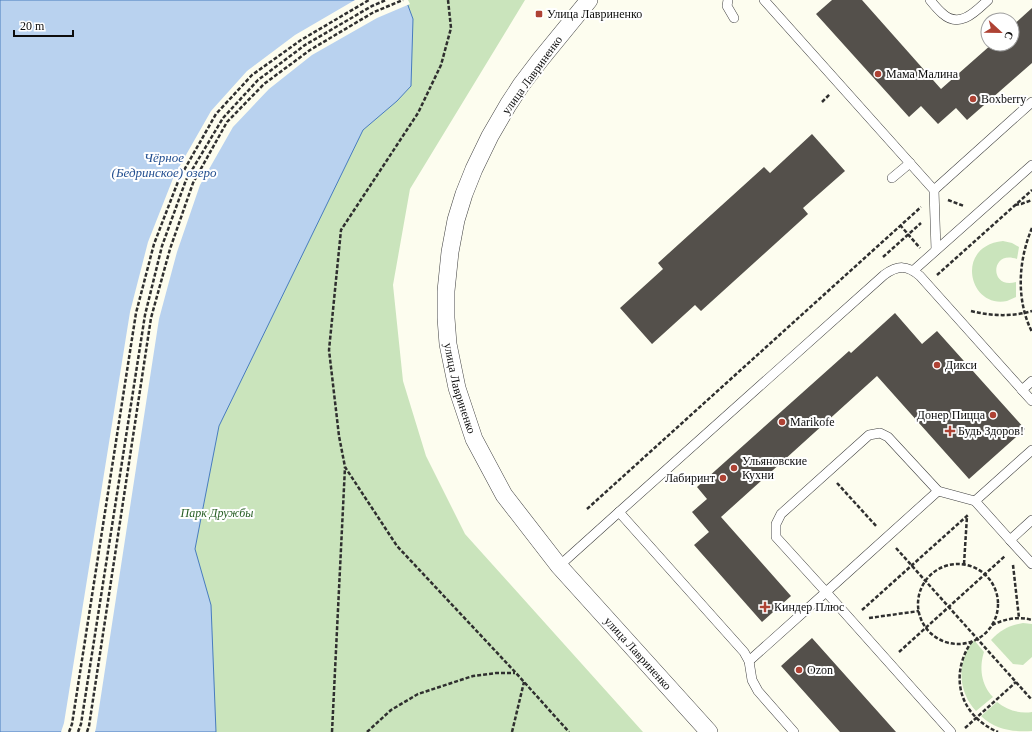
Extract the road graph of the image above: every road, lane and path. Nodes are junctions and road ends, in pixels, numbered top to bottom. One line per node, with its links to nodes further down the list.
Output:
1 (369, 0): 65 (path)
2 (386, 0): 66 (path)
3 (403, 0): 67 (path)
4 (448, 0): 32 (path)
5 (590, 0): 44 (street, улица Лавриненко)
6 (728, 0): 10 (lane)
7 (764, 0): 12 (lane)
8 (930, 0): 9 (lane)
9 (988, 0)
10 (734, 18)
11 (1032, 102): 16 (lane)
12 (910, 163): 14 (lane); 16 (lane)
13 (1032, 164): 17 (lane)
14 (892, 178)
15 (1032, 190): 23 (path)
16 (934, 192): 17 (path); 18 (path); 20 (lane)
17 (980, 211): 20 (lane)
18 (900, 226): 21 (path); 36 (path)
19 (1032, 228): 26 (path)
20 (936, 250): 21 (lane)
21 (928, 257): 22 (lane)
22 (914, 270): 23 (lane); 37 (lane)
23 (927, 284): 29 (lane)
24 (966, 309): 26 (path)
25 (1032, 311): 26 (path)
26 (1025, 313): 27 (path)
27 (1032, 332)
28 (1032, 381): 29 (lane)
29 (1022, 390): 30 (lane)
30 (1032, 401)
31 (1032, 450): 35 (lane)
32 (346, 467): 60 (path); 68 (path)
33 (827, 472): 34 (lane); 40 (path); 48 (lane)
34 (938, 492): 35 (lane); 40 (lane)
35 (977, 503): 38 (path); 41 (lane)
36 (587, 509)
37 (618, 512): 44 (lane); 58 (lane)
38 (967, 516): 42 (path); 45 (path)
39 (1032, 520): 41 (lane)
40 (886, 537): 45 (path); 48 (lane)
41 (1012, 546): 43 (lane); 46 (path); 51 (path)
42 (964, 564): 46 (path); 47 (path)
43 (1032, 564)
44 (559, 566): 72 (street, улица Лавриненко)
45 (912, 566): 47 (path); 52 (path)
46 (985, 574): 49 (path); 54 (path)
47 (925, 581): 49 (path); 50 (path)
48 (826, 592): 52 (lane); 58 (lane)
49 (949, 607): 55 (path); 56 (path)
50 (918, 611): 52 (path); 55 (path)
51 (1019, 618): 53 (path); 54 (path)
52 (851, 620): 59 (lane)
53 (1032, 620)
54 (992, 625): 56 (path)
55 (926, 628): 57 (path); 59 (path)
56 (977, 639): 57 (path); 62 (path)
57 (972, 641): 64 (path)
58 (749, 661): 73 (lane)
59 (888, 662): 74 (lane)
60 (516, 673): 61 (path); 69 (path)
61 (524, 682): 70 (path); 71 (path)
62 (1016, 682): 63 (path); 64 (path)
63 (1032, 700)
64 (976, 718): 75 (path); 76 (path)
65 (69, 732)
66 (78, 732)
67 (87, 732)
68 (332, 732)
69 (367, 732)
70 (512, 732)
71 (569, 732)
72 (709, 732)
73 (794, 732)
74 (951, 732)
75 (960, 732)
76 (998, 732)

